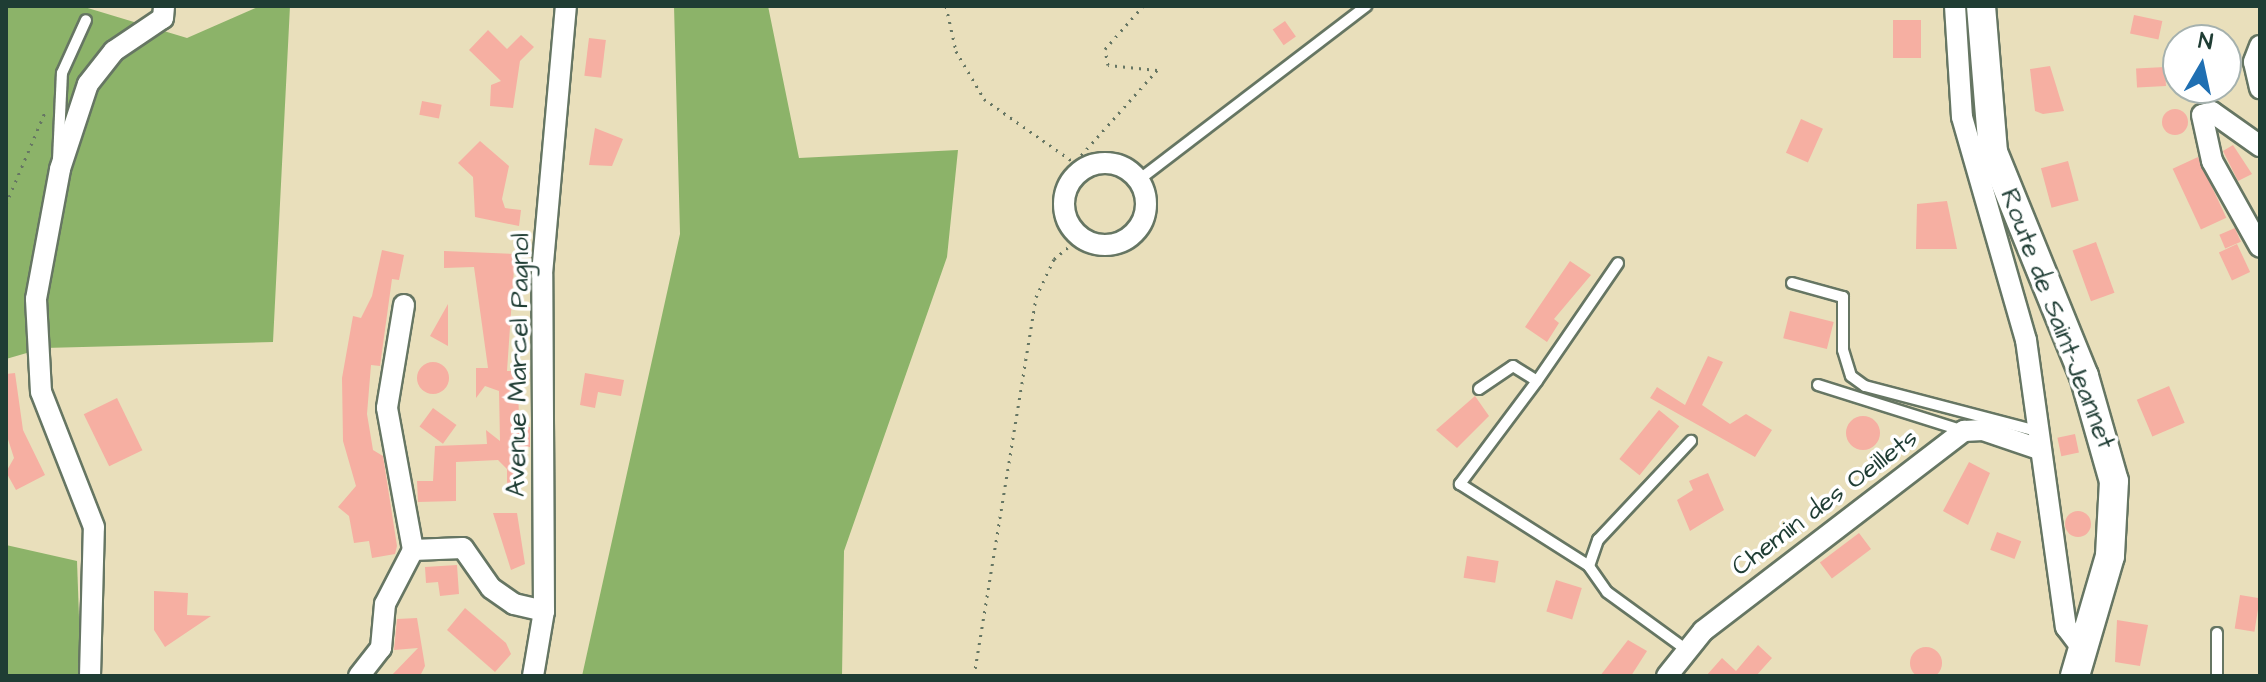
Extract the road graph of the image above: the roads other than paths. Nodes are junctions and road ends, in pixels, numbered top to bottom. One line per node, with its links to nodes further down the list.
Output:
1 (164, 6): 10 (street)
2 (566, 6): 24 (street, Avenue Marcel Pagnol)
3 (1366, 6): 11 (lane)
4 (1955, 6): 20 (street)
5 (1981, 6): 27 (main road, Route de Saint-Jeannet)
6 (86, 20): 10 (lane)
7 (2260, 46): 8 (street)
8 (2260, 88)
9 (2260, 146): 12 (street)
10 (60, 169): 28 (street)
11 (1140, 179): 11 (street)
12 (2260, 247)
13 (1618, 263): 16 (lane)
14 (1792, 283): 20 (lane)
15 (404, 305): 22 (street)
16 (1537, 381): 18 (lane); 23 (lane)
17 (1818, 385): 19 (lane)
18 (1479, 389)
19 (1964, 431): 20 (street); 26 (street, Chemin des Oeillets)
20 (2038, 440): 27 (street)
21 (1691, 441): 23 (lane)
22 (413, 550): 24 (street); 29 (street)
23 (1589, 566): 26 (lane)
24 (544, 611): 30 (street, Avenue Marcel Pagnol)
25 (2217, 633): 33 (lane)
26 (1684, 648): 31 (street, Chemin des Oeillets)
27 (2082, 648): 32 (main road, Route de Saint-Jeannet)
28 (90, 676)
29 (359, 676)
30 (533, 676)
31 (1667, 676)
32 (2075, 676)
33 (2217, 676)

